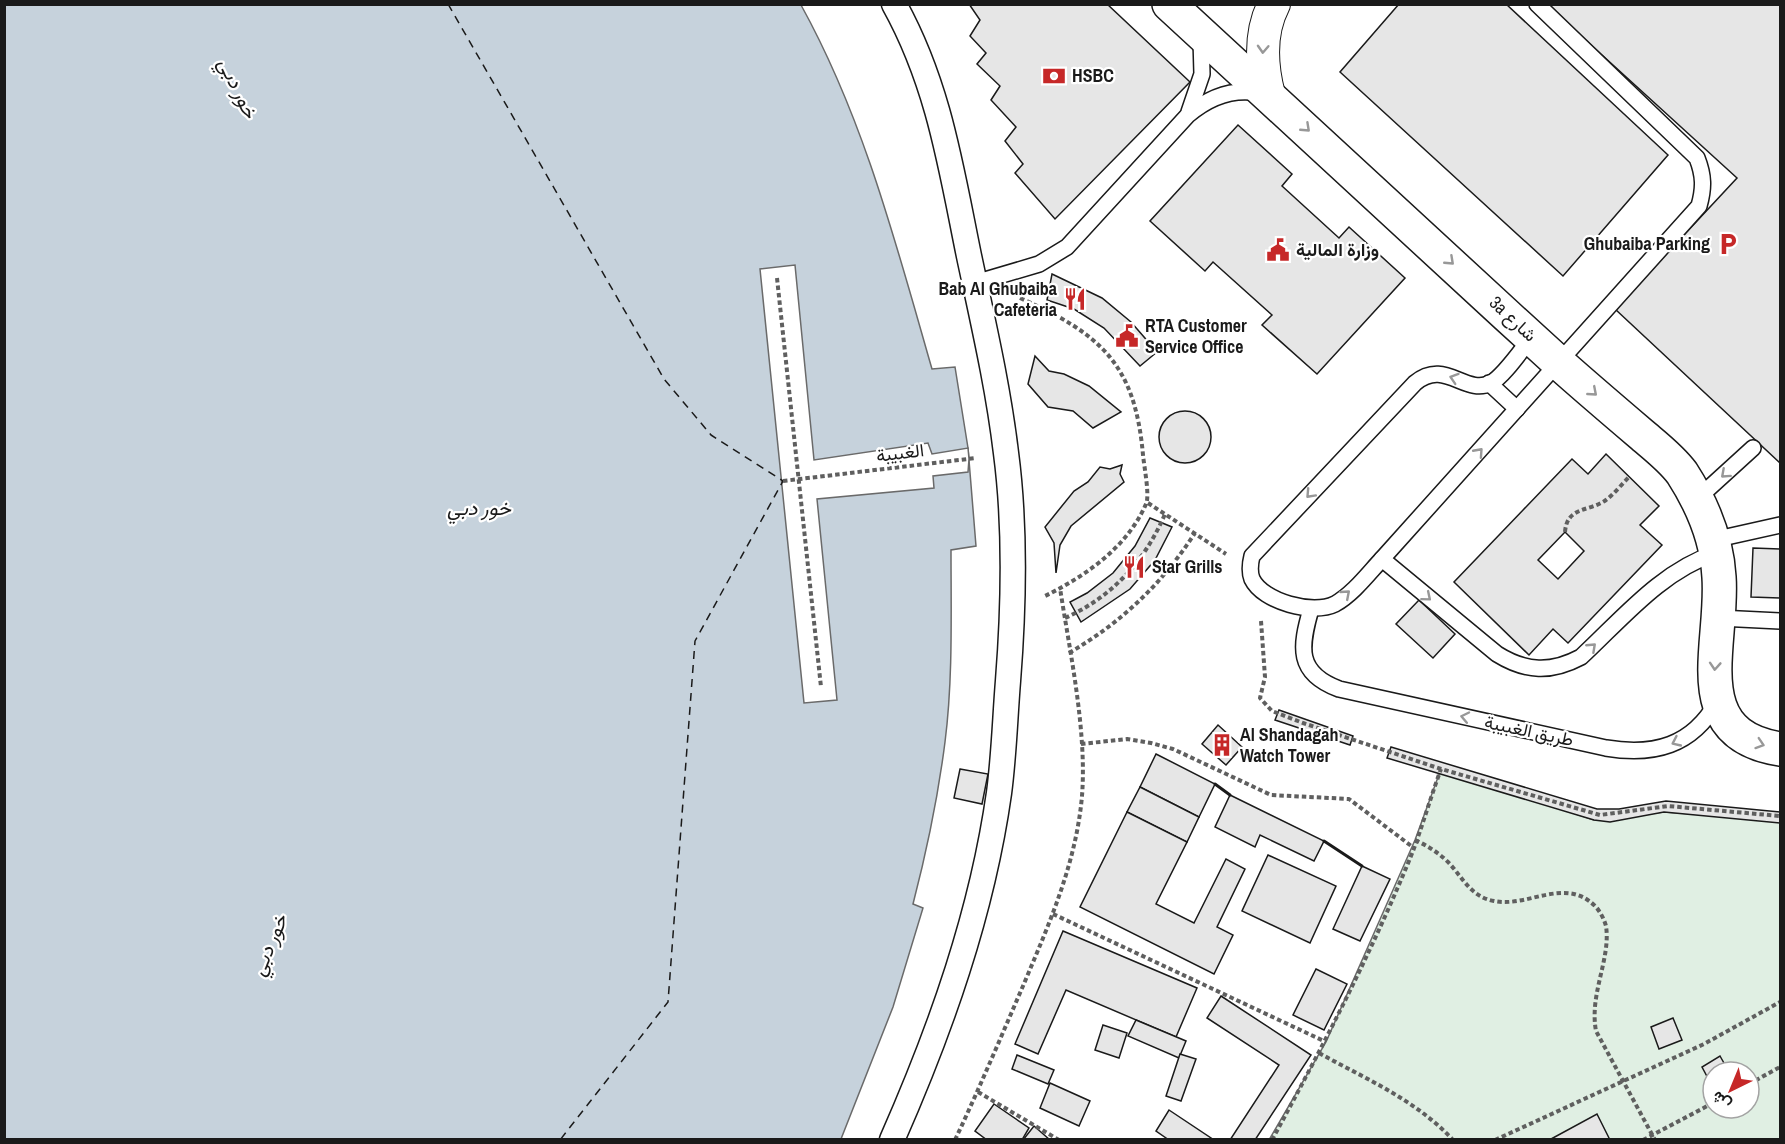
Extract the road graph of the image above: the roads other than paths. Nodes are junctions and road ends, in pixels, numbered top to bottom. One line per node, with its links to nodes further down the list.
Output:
1 (894, 4): 8 (street)
2 (1169, 4): 5 (street, 3a شارع)
3 (1274, 4): 6 (street, one-way to 6)
4 (1537, 4): 10 (lane)
5 (1200, 32): 6 (street, 3a شارع); 7 (lane)
6 (1269, 95): 7 (lane); 9 (street, 3a شارع, one-way to 9)
7 (1188, 115): 8 (lane)
8 (975, 284): 23 (street)
9 (1532, 337): 10 (street, 3a شارع); 11 (lane)
10 (1559, 363): 12 (lane); 14 (street, 3a شارع, one-way to 14)
11 (1490, 383): 12 (lane); 18 (lane, one-way to 18)
12 (1517, 409): 17 (lane, one-way to 12)
13 (1754, 448): 14 (lane, one-way to 14)
14 (1697, 499): 16 (street, 3a شارع)
15 (1780, 525): 16 (lane)
16 (1714, 547): 17 (lane, one-way to 16); 19 (street, 3a شارع)
17 (1382, 559): 18 (lane, one-way to 17)
18 (1311, 609): 21 (lane, طريق الغبيبة, one-way to 18)
19 (1719, 618): 20 (lane); 21 (street, 3a شارع, one-way to 21)
20 (1780, 621)
21 (1717, 702): 22 (street, one-way to 22)
22 (1780, 749)
23 (892, 1140)

